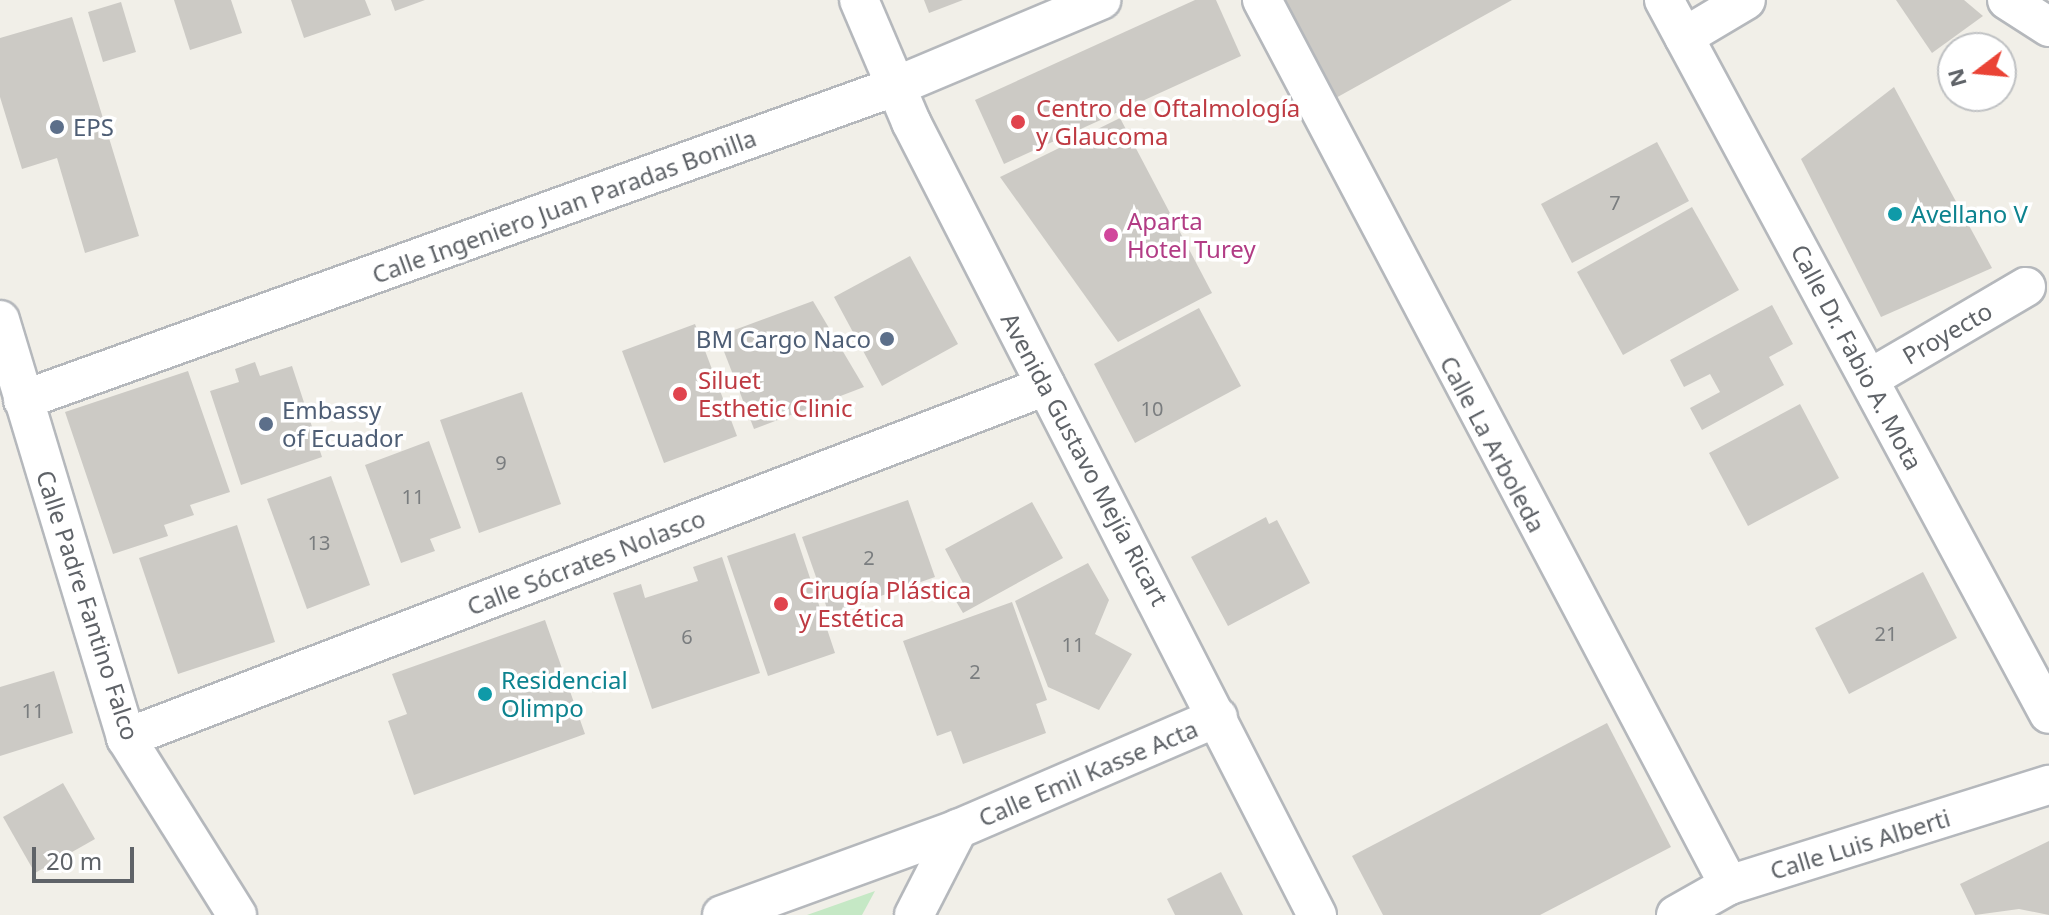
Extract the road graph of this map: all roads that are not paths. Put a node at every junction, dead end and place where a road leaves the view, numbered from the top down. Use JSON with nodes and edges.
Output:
{"nodes":[{"id":1,"x":859,"y":0,"type":"edge"},
{"id":2,"x":1101,"y":0,"type":"edge"},
{"id":3,"x":1262,"y":0,"type":"edge"},
{"id":4,"x":1664,"y":0,"type":"edge"},
{"id":5,"x":1746,"y":0,"type":"edge"},
{"id":6,"x":2007,"y":0,"type":"edge"},
{"id":7,"x":2049,"y":27,"type":"edge"},
{"id":8,"x":1684,"y":37,"type":"junction"},
{"id":9,"x":894,"y":87,"type":"junction"},
{"id":10,"x":2026,"y":287,"type":"dead end"},
{"id":11,"x":0,"y":320,"type":"edge"},
{"id":12,"x":1869,"y":379,"type":"junction"},
{"id":13,"x":1046,"y":386,"type":"junction"},
{"id":14,"x":23,"y":400,"type":"junction"},
{"id":15,"x":2049,"y":714,"type":"edge"},
{"id":16,"x":1218,"y":717,"type":"junction"},
{"id":17,"x":126,"y":738,"type":"junction"},
{"id":18,"x":2049,"y":785,"type":"edge"},
{"id":19,"x":958,"y":829,"type":"junction"},
{"id":20,"x":1729,"y":885,"type":"junction"},
{"id":21,"x":237,"y":915,"type":"edge"},
{"id":22,"x":722,"y":915,"type":"edge"},
{"id":23,"x":914,"y":915,"type":"edge"},
{"id":24,"x":1317,"y":915,"type":"edge"},
{"id":25,"x":1676,"y":915,"type":"edge"}],
"edges":[{"from":1,"to":9,"type":"street","name":"Avenida Gustavo Mejía Ricart"},
{"from":2,"to":9,"type":"street","name":"Calle Ingeniero Juan Paradas Bonilla"},
{"from":3,"to":20,"type":"street","name":"Calle La Arboleda"},
{"from":4,"to":8,"type":"street","name":"Calle Dr. Fabio A. Mota"},
{"from":5,"to":8,"type":"street"},
{"from":6,"to":7,"type":"street"},
{"from":8,"to":12,"type":"street","name":"Calle Dr. Fabio A. Mota"},
{"from":9,"to":13,"type":"street","name":"Avenida Gustavo Mejía Ricart"},
{"from":9,"to":14,"type":"street","name":"Calle Ingeniero Juan Paradas Bonilla"},
{"from":10,"to":12,"type":"street","name":"Proyecto"},
{"from":11,"to":14,"type":"street","name":"Calle Padre Fantino Falco"},
{"from":12,"to":15,"type":"street","name":"Calle Dr. Fabio A. Mota"},
{"from":13,"to":16,"type":"street","name":"Avenida Gustavo Mejía Ricart"},
{"from":13,"to":17,"type":"street","name":"Calle Sócrates Nolasco"},
{"from":14,"to":17,"type":"street","name":"Calle Padre Fantino Falco"},
{"from":16,"to":19,"type":"street","name":"Calle Emil Kasse Acta"},
{"from":16,"to":24,"type":"street","name":"Avenida Gustavo Mejía Ricart"},
{"from":17,"to":21,"type":"street","name":"Calle Padre Fantino Falco"},
{"from":18,"to":20,"type":"street","name":"Calle Luis Alberti"},
{"from":19,"to":22,"type":"street"},
{"from":19,"to":23,"type":"street","name":"Calle Emil Kasse Acta"},
{"from":20,"to":25,"type":"street","name":"Calle Luis Alberti"}]}
